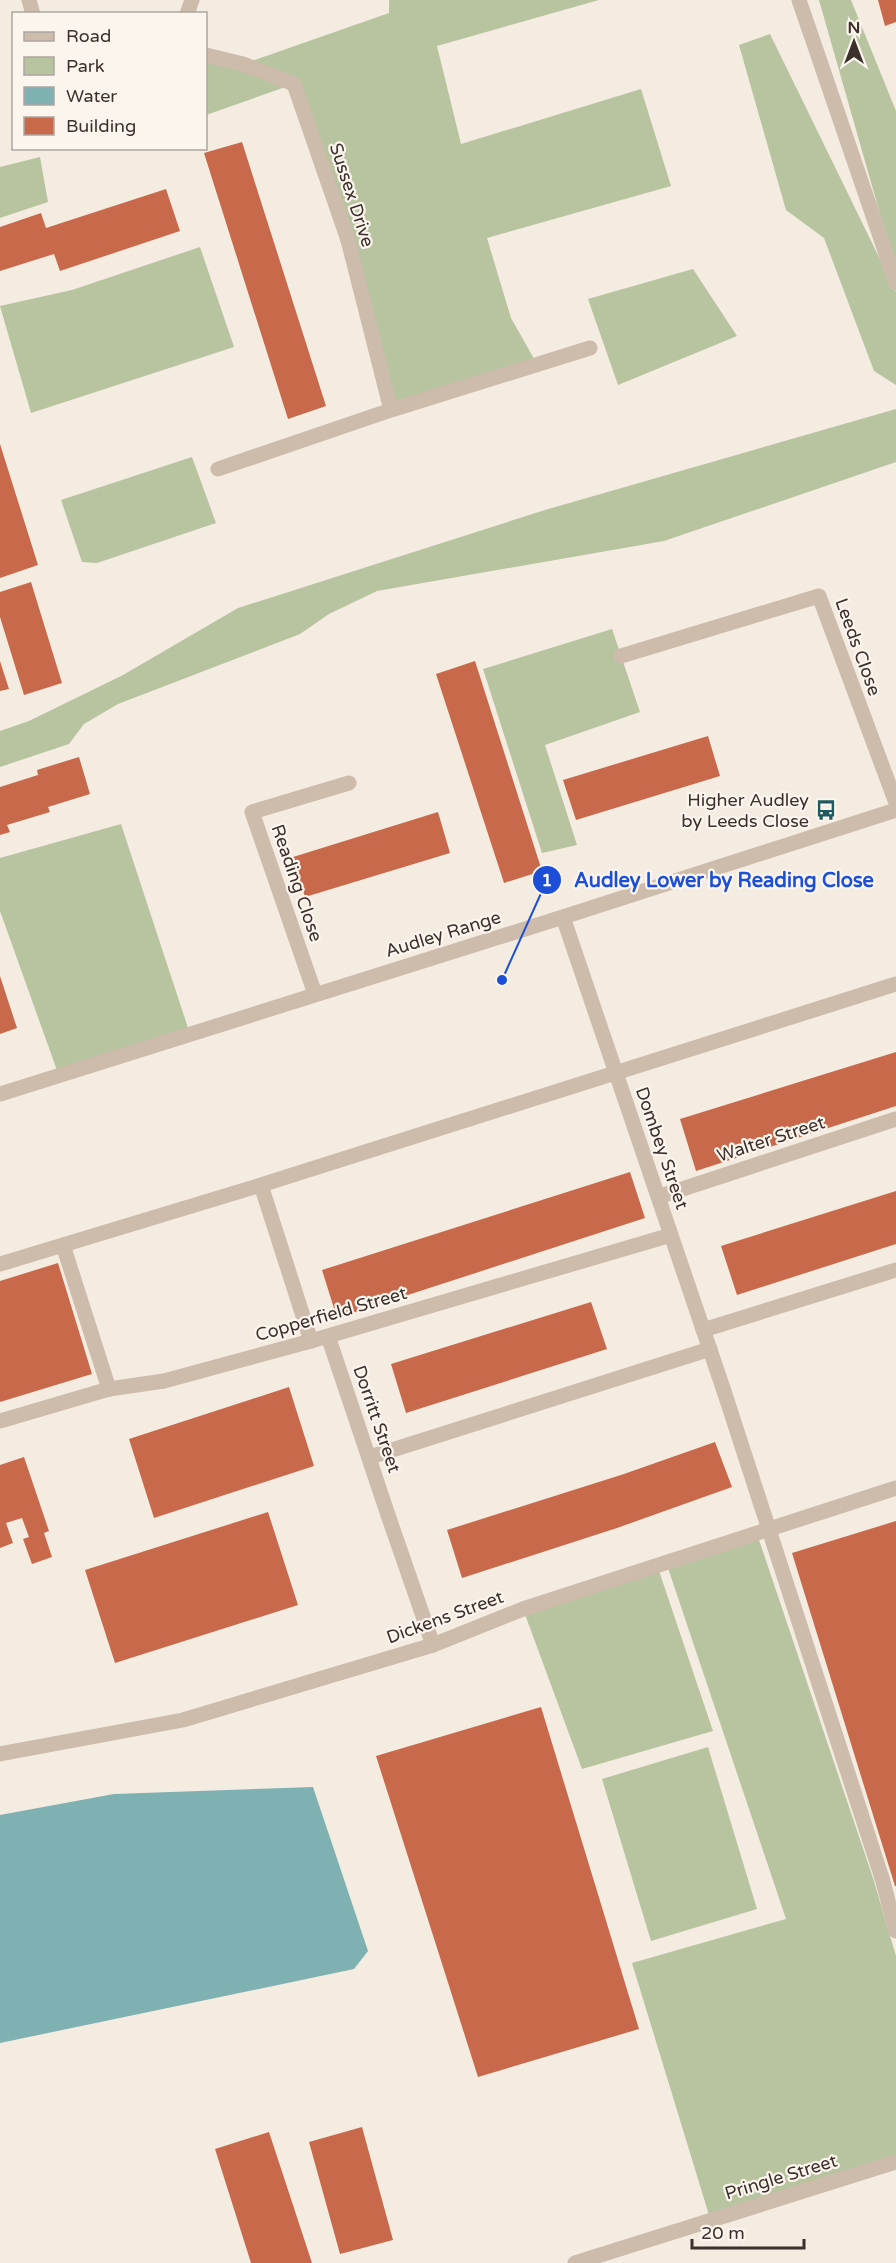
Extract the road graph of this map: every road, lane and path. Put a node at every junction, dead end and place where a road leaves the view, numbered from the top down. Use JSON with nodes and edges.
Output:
{"nodes":[{"id":1,"x":799,"y":0,"type":"edge"},
{"id":2,"x":207,"y":55,"type":"edge"},
{"id":3,"x":896,"y":284,"type":"edge"},
{"id":4,"x":590,"y":348,"type":"dead end"},
{"id":5,"x":391,"y":410,"type":"junction"},
{"id":6,"x":218,"y":469,"type":"dead end"},
{"id":7,"x":621,"y":656,"type":"dead end"},
{"id":8,"x":349,"y":783,"type":"dead end"},
{"id":9,"x":896,"y":803,"type":"edge"},
{"id":10,"x":896,"y":810,"type":"edge"},
{"id":11,"x":563,"y":917,"type":"junction"},
{"id":12,"x":896,"y":984,"type":"edge"},
{"id":13,"x":315,"y":994,"type":"junction"},
{"id":14,"x":616,"y":1071,"type":"junction"},
{"id":15,"x":0,"y":1094,"type":"edge"},
{"id":16,"x":896,"y":1119,"type":"edge"},
{"id":17,"x":261,"y":1185,"type":"junction"},
{"id":18,"x":658,"y":1197,"type":"junction"},
{"id":19,"x":671,"y":1235,"type":"junction"},
{"id":20,"x":63,"y":1245,"type":"junction"},
{"id":21,"x":0,"y":1264,"type":"edge"},
{"id":22,"x":896,"y":1270,"type":"edge"},
{"id":23,"x":703,"y":1330,"type":"junction"},
{"id":24,"x":328,"y":1336,"type":"junction"},
{"id":25,"x":311,"y":1341,"type":"junction"},
{"id":26,"x":710,"y":1349,"type":"junction"},
{"id":27,"x":110,"y":1389,"type":"junction"},
{"id":28,"x":0,"y":1421,"type":"edge"},
{"id":29,"x":370,"y":1457,"type":"junction"},
{"id":30,"x":896,"y":1488,"type":"edge"},
{"id":31,"x":767,"y":1530,"type":"junction"},
{"id":32,"x":434,"y":1645,"type":"junction"},
{"id":33,"x":0,"y":1754,"type":"edge"},
{"id":34,"x":896,"y":1931,"type":"edge"},
{"id":35,"x":896,"y":2162,"type":"edge"},
{"id":36,"x":575,"y":2263,"type":"edge"}],
"edges":[{"from":1,"to":3,"type":"street"},
{"from":2,"to":5,"type":"street","name":"Sussex Drive"},
{"from":4,"to":5,"type":"street"},
{"from":5,"to":6,"type":"street"},
{"from":7,"to":9,"type":"street","name":"Leeds Close"},
{"from":8,"to":13,"type":"street","name":"Reading Close"},
{"from":10,"to":11,"type":"street","name":"Audley Range"},
{"from":11,"to":13,"type":"street","name":"Audley Range"},
{"from":11,"to":14,"type":"street","name":"Dombey Street"},
{"from":12,"to":14,"type":"street"},
{"from":13,"to":15,"type":"street","name":"Audley Range"},
{"from":14,"to":17,"type":"street"},
{"from":14,"to":18,"type":"street","name":"Dombey Street"},
{"from":16,"to":18,"type":"street","name":"Walter Street"},
{"from":17,"to":20,"type":"street"},
{"from":17,"to":25,"type":"street"},
{"from":18,"to":19,"type":"street","name":"Dombey Street"},
{"from":19,"to":23,"type":"street","name":"Dombey Street"},
{"from":19,"to":24,"type":"street","name":"Copperfield Street"},
{"from":20,"to":21,"type":"street"},
{"from":20,"to":27,"type":"street"},
{"from":22,"to":23,"type":"street"},
{"from":23,"to":26,"type":"street","name":"Dombey Street"},
{"from":24,"to":25,"type":"street","name":"Copperfield Street"},
{"from":24,"to":29,"type":"street","name":"Dorritt Street"},
{"from":25,"to":27,"type":"street","name":"Copperfield Street"},
{"from":26,"to":29,"type":"street"},
{"from":26,"to":31,"type":"street","name":"Dombey Street"},
{"from":27,"to":28,"type":"street","name":"Copperfield Street"},
{"from":29,"to":32,"type":"street","name":"Dorritt Street"},
{"from":30,"to":31,"type":"street","name":"Dickens Street"},
{"from":31,"to":32,"type":"street","name":"Dickens Street"},
{"from":31,"to":34,"type":"street","name":"Dombey Street"},
{"from":32,"to":33,"type":"street","name":"Dickens Street"},
{"from":35,"to":36,"type":"street","name":"Pringle Street"}]}
